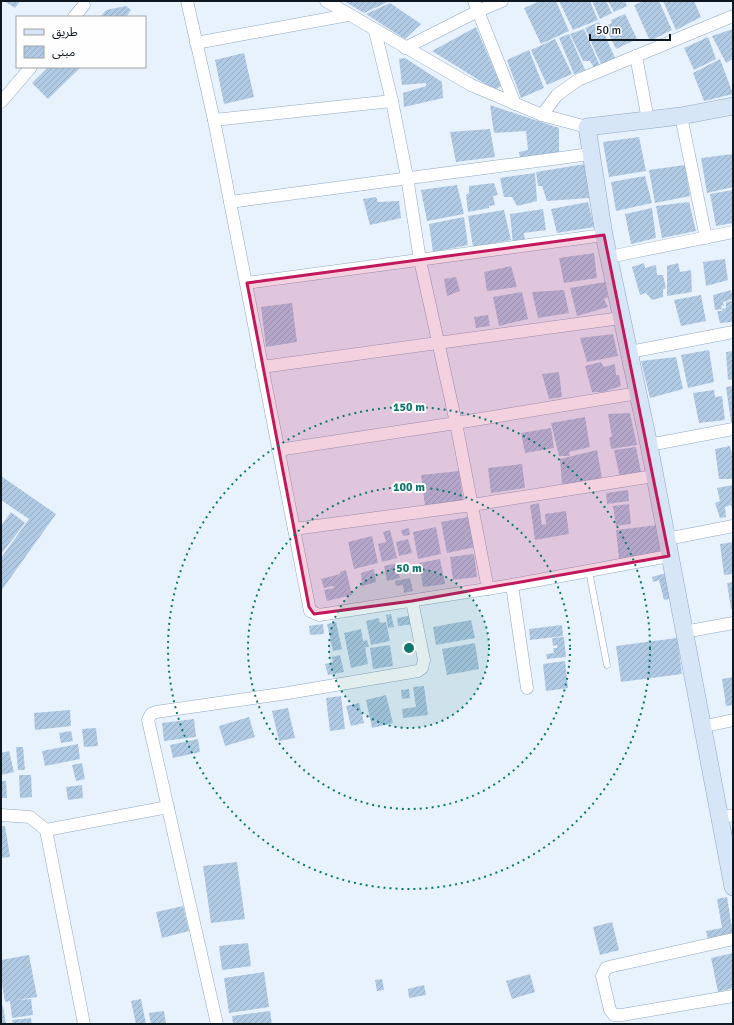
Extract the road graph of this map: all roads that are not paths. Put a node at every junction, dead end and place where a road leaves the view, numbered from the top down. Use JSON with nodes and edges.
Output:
{"nodes":[{"id":1,"x":187,"y":1,"type":"edge"},
{"id":2,"x":326,"y":1,"type":"edge"},
{"id":3,"x":502,"y":1,"type":"edge"},
{"id":4,"x":83,"y":2,"type":"edge"},
{"id":5,"x":476,"y":6,"type":"edge"},
{"id":6,"x":348,"y":14,"type":"junction"},
{"id":7,"x":75,"y":16,"type":"edge"},
{"id":8,"x":733,"y":16,"type":"edge"},
{"id":9,"x":375,"y":31,"type":"junction"},
{"id":10,"x":196,"y":43,"type":"junction"},
{"id":11,"x":405,"y":48,"type":"junction"},
{"id":12,"x":636,"y":56,"type":"junction"},
{"id":13,"x":30,"y":68,"type":"edge"},
{"id":14,"x":392,"y":101,"type":"junction"},
{"id":15,"x":1,"y":102,"type":"edge"},
{"id":16,"x":515,"y":104,"type":"junction"},
{"id":17,"x":733,"y":106,"type":"edge"},
{"id":18,"x":542,"y":115,"type":"junction"},
{"id":19,"x":681,"y":116,"type":"junction"},
{"id":20,"x":214,"y":120,"type":"junction"},
{"id":21,"x":648,"y":120,"type":"junction"},
{"id":22,"x":587,"y":127,"type":"junction"},
{"id":23,"x":590,"y":154,"type":"junction"},
{"id":24,"x":407,"y":177,"type":"junction"},
{"id":25,"x":230,"y":202,"type":"junction"},
{"id":26,"x":733,"y":232,"type":"edge"},
{"id":27,"x":604,"y":235,"type":"junction"},
{"id":28,"x":706,"y":238,"type":"junction"},
{"id":29,"x":609,"y":257,"type":"junction"},
{"id":30,"x":420,"y":260,"type":"junction"},
{"id":31,"x":247,"y":283,"type":"junction"},
{"id":32,"x":621,"y":318,"type":"junction"},
{"id":33,"x":733,"y":332,"type":"edge"},
{"id":34,"x":438,"y":343,"type":"junction"},
{"id":35,"x":630,"y":352,"type":"junction"},
{"id":36,"x":262,"y":367,"type":"junction"},
{"id":37,"x":638,"y":393,"type":"junction"},
{"id":38,"x":456,"y":424,"type":"junction"},
{"id":39,"x":733,"y":429,"type":"edge"},
{"id":40,"x":649,"y":445,"type":"junction"},
{"id":41,"x":278,"y":450,"type":"junction"},
{"id":42,"x":654,"y":476,"type":"junction"},
{"id":43,"x":472,"y":505,"type":"junction"},
{"id":44,"x":733,"y":526,"type":"edge"},
{"id":45,"x":294,"y":529,"type":"junction"},
{"id":46,"x":666,"y":539,"type":"junction"},
{"id":47,"x":669,"y":556,"type":"junction"},
{"id":48,"x":588,"y":571,"type":"junction"},
{"id":49,"x":512,"y":585,"type":"junction"},
{"id":50,"x":488,"y":589,"type":"junction"},
{"id":51,"x":412,"y":602,"type":"junction"},
{"id":52,"x":733,"y":623,"type":"edge"},
{"id":53,"x":684,"y":632,"type":"junction"},
{"id":54,"x":607,"y":665,"type":"dead end"},
{"id":55,"x":527,"y":688,"type":"dead end"},
{"id":56,"x":733,"y":720,"type":"edge"},
{"id":57,"x":702,"y":727,"type":"junction"},
{"id":58,"x":168,"y":807,"type":"junction"},
{"id":59,"x":1,"y":816,"type":"edge"},
{"id":60,"x":726,"y":816,"type":"edge"},
{"id":61,"x":46,"y":830,"type":"junction"},
{"id":62,"x":733,"y":887,"type":"edge"},
{"id":63,"x":733,"y":939,"type":"edge"},
{"id":64,"x":733,"y":996,"type":"edge"},
{"id":65,"x":84,"y":1024,"type":"edge"},
{"id":66,"x":217,"y":1024,"type":"edge"}],
"edges":[{"from":1,"to":10,"type":"street"},
{"from":2,"to":6,"type":"street"},
{"from":3,"to":5,"type":"street"},
{"from":4,"to":7,"type":"street"},
{"from":5,"to":11,"type":"street"},
{"from":5,"to":16,"type":"street"},
{"from":6,"to":9,"type":"street"},
{"from":6,"to":10,"type":"street"},
{"from":8,"to":12,"type":"street"},
{"from":9,"to":11,"type":"street"},
{"from":9,"to":14,"type":"street"},
{"from":10,"to":20,"type":"street"},
{"from":11,"to":16,"type":"street"},
{"from":12,"to":18,"type":"street"},
{"from":12,"to":21,"type":"street"},
{"from":13,"to":15,"type":"street"},
{"from":14,"to":20,"type":"street"},
{"from":14,"to":24,"type":"street"},
{"from":16,"to":18,"type":"street"},
{"from":17,"to":19,"type":"street"},
{"from":18,"to":22,"type":"street"},
{"from":19,"to":21,"type":"street"},
{"from":19,"to":28,"type":"street"},
{"from":20,"to":25,"type":"street"},
{"from":21,"to":22,"type":"street"},
{"from":22,"to":23,"type":"street"},
{"from":23,"to":24,"type":"street"},
{"from":23,"to":27,"type":"street"},
{"from":24,"to":25,"type":"street"},
{"from":24,"to":30,"type":"street"},
{"from":25,"to":31,"type":"street"},
{"from":26,"to":28,"type":"street"},
{"from":27,"to":29,"type":"street"},
{"from":27,"to":30,"type":"street"},
{"from":28,"to":29,"type":"street"},
{"from":29,"to":32,"type":"street"},
{"from":30,"to":31,"type":"street"},
{"from":30,"to":34,"type":"street"},
{"from":31,"to":36,"type":"street"},
{"from":32,"to":34,"type":"street"},
{"from":32,"to":35,"type":"street"},
{"from":33,"to":35,"type":"street"},
{"from":34,"to":36,"type":"street"},
{"from":34,"to":38,"type":"street"},
{"from":35,"to":37,"type":"street"},
{"from":36,"to":41,"type":"street"},
{"from":37,"to":38,"type":"street"},
{"from":37,"to":40,"type":"street"},
{"from":38,"to":41,"type":"street"},
{"from":38,"to":43,"type":"street"},
{"from":39,"to":40,"type":"street"},
{"from":40,"to":42,"type":"street"},
{"from":41,"to":45,"type":"street"},
{"from":42,"to":43,"type":"street"},
{"from":42,"to":46,"type":"street"},
{"from":43,"to":45,"type":"street"},
{"from":43,"to":50,"type":"street"},
{"from":44,"to":46,"type":"street"},
{"from":45,"to":51,"type":"street"},
{"from":46,"to":47,"type":"street"},
{"from":47,"to":48,"type":"street"},
{"from":47,"to":53,"type":"street"},
{"from":48,"to":49,"type":"street"},
{"from":48,"to":54,"type":"lane"},
{"from":49,"to":50,"type":"street"},
{"from":49,"to":55,"type":"street"},
{"from":50,"to":51,"type":"street"},
{"from":51,"to":58,"type":"street"},
{"from":52,"to":53,"type":"street"},
{"from":53,"to":57,"type":"street"},
{"from":56,"to":57,"type":"street"},
{"from":57,"to":60,"type":"street"},
{"from":58,"to":61,"type":"street"},
{"from":58,"to":66,"type":"street"},
{"from":59,"to":61,"type":"street"},
{"from":60,"to":62,"type":"street"},
{"from":61,"to":65,"type":"street"},
{"from":63,"to":64,"type":"street"}]}
